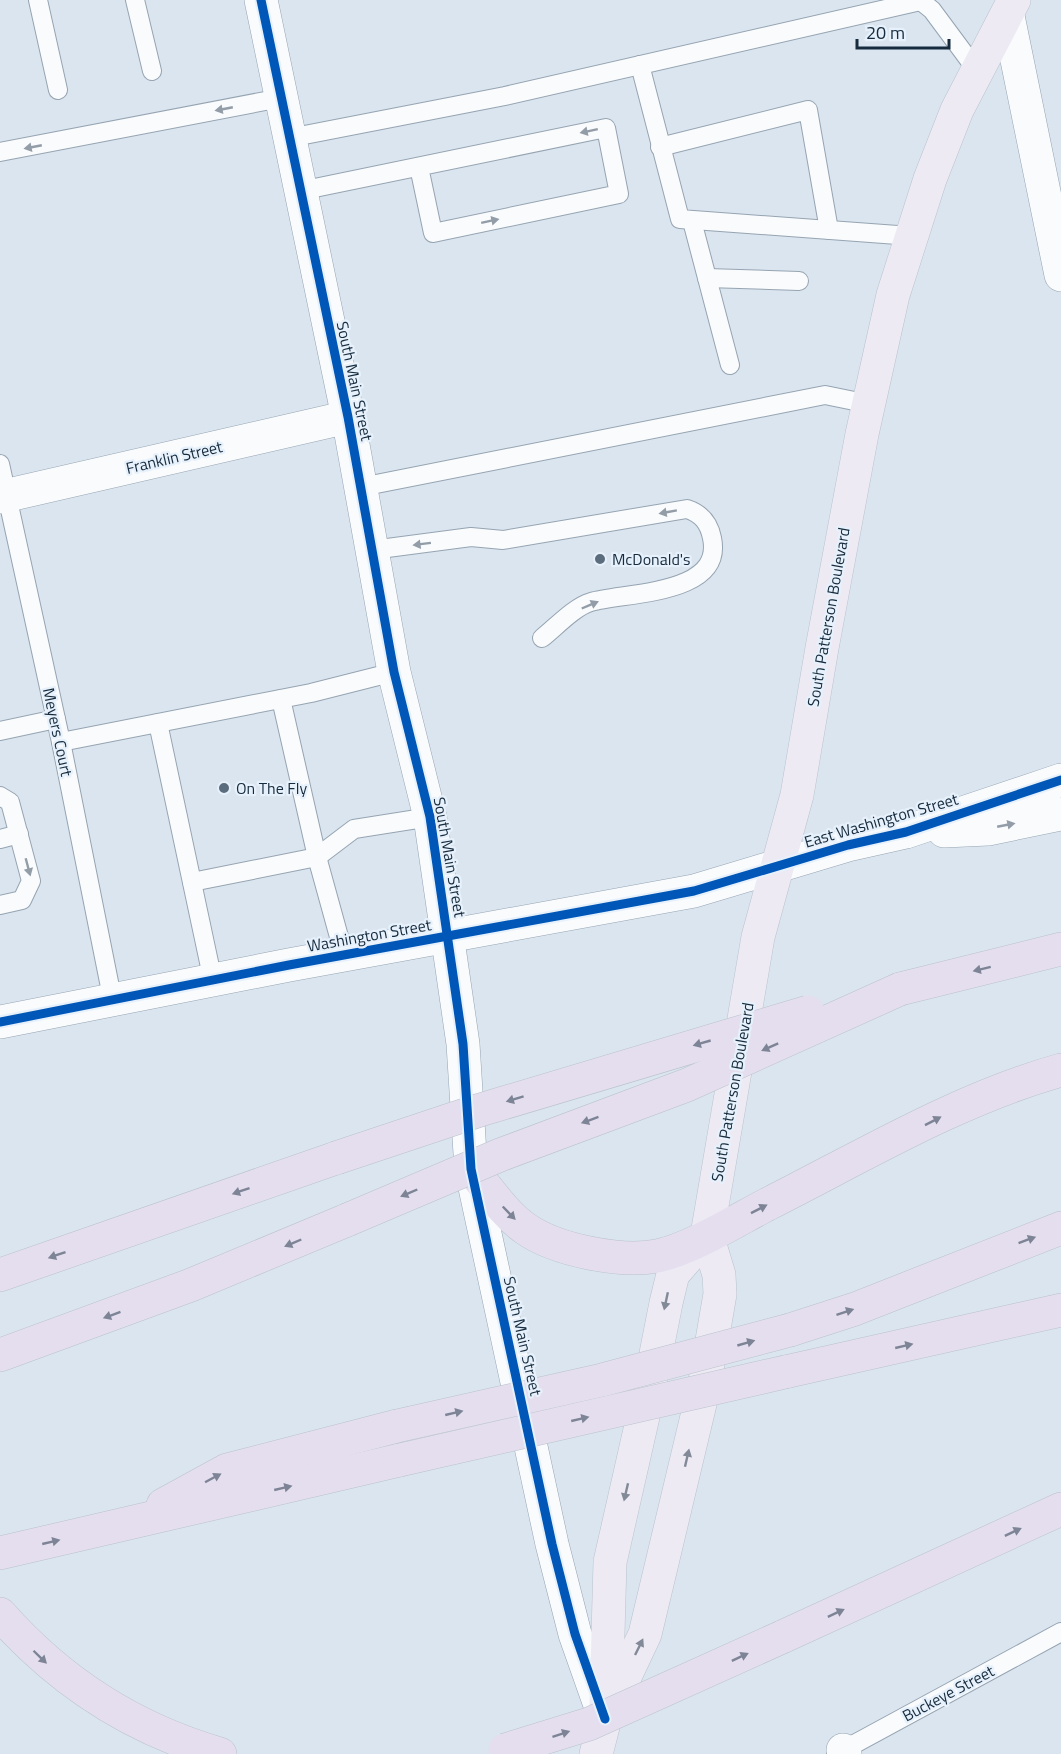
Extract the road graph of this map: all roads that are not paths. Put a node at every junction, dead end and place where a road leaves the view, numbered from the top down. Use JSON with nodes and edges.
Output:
{"nodes":[{"id":1,"x":38,"y":0,"type":"edge"},
{"id":2,"x":135,"y":0,"type":"edge"},
{"id":3,"x":261,"y":0,"type":"edge"},
{"id":4,"x":923,"y":1,"type":"edge"},
{"id":5,"x":1012,"y":4,"type":"edge"},
{"id":6,"x":640,"y":65,"type":"junction"},
{"id":7,"x":152,"y":71,"type":"dead end"},
{"id":8,"x":978,"y":72,"type":"junction"},
{"id":9,"x":58,"y":90,"type":"dead end"},
{"id":10,"x":281,"y":98,"type":"junction"},
{"id":11,"x":290,"y":138,"type":"junction"},
{"id":12,"x":660,"y":147,"type":"junction"},
{"id":13,"x":0,"y":152,"type":"edge"},
{"id":14,"x":419,"y":167,"type":"junction"},
{"id":15,"x":300,"y":191,"type":"junction"},
{"id":16,"x":1053,"y":193,"type":"edge"},
{"id":17,"x":692,"y":221,"type":"junction"},
{"id":18,"x":829,"y":230,"type":"junction"},
{"id":19,"x":911,"y":236,"type":"junction"},
{"id":20,"x":1061,"y":275,"type":"edge"},
{"id":21,"x":707,"y":278,"type":"junction"},
{"id":22,"x":800,"y":281,"type":"dead end"},
{"id":23,"x":730,"y":366,"type":"dead end"},
{"id":24,"x":869,"y":404,"type":"junction"},
{"id":25,"x":348,"y":417,"type":"junction"},
{"id":26,"x":0,"y":464,"type":"edge"},
{"id":27,"x":361,"y":487,"type":"junction"},
{"id":28,"x":3,"y":496,"type":"edge"},
{"id":29,"x":372,"y":550,"type":"junction"},
{"id":30,"x":542,"y":638,"type":"dead end"},
{"id":31,"x":394,"y":672,"type":"junction"},
{"id":32,"x":281,"y":699,"type":"junction"},
{"id":33,"x":56,"y":719,"type":"junction"},
{"id":34,"x":158,"y":723,"type":"junction"},
{"id":35,"x":0,"y":730,"type":"edge"},
{"id":36,"x":61,"y":742,"type":"junction"},
{"id":37,"x":1061,"y":780,"type":"edge"},
{"id":38,"x":0,"y":796,"type":"edge"},
{"id":39,"x":1061,"y":814,"type":"edge"},
{"id":40,"x":430,"y":817,"type":"junction"},
{"id":41,"x":906,"y":832,"type":"junction"},
{"id":42,"x":19,"y":834,"type":"junction"},
{"id":43,"x":0,"y":839,"type":"edge"},
{"id":44,"x":317,"y":857,"type":"junction"},
{"id":45,"x":778,"y":866,"type":"junction"},
{"id":46,"x":192,"y":882,"type":"junction"},
{"id":47,"x":0,"y":905,"type":"edge"},
{"id":48,"x":448,"y":936,"type":"junction"},
{"id":49,"x":1054,"y":949,"type":"edge"},
{"id":50,"x":344,"y":955,"type":"junction"},
{"id":51,"x":213,"y":981,"type":"junction"},
{"id":52,"x":900,"y":989,"type":"junction"},
{"id":53,"x":113,"y":1002,"type":"junction"},
{"id":54,"x":0,"y":1022,"type":"edge"},
{"id":55,"x":1061,"y":1070,"type":"edge"},
{"id":56,"x":471,"y":1169,"type":"junction"},
{"id":57,"x":1061,"y":1228,"type":"edge"},
{"id":58,"x":707,"y":1235,"type":"junction"},
{"id":59,"x":0,"y":1275,"type":"edge"},
{"id":60,"x":1061,"y":1310,"type":"edge"},
{"id":61,"x":0,"y":1355,"type":"edge"},
{"id":62,"x":1061,"y":1509,"type":"edge"},
{"id":63,"x":113,"y":1528,"type":"junction"},
{"id":64,"x":0,"y":1553,"type":"edge"},
{"id":65,"x":0,"y":1614,"type":"edge"},
{"id":66,"x":1061,"y":1632,"type":"edge"},
{"id":67,"x":605,"y":1719,"type":"junction"},
{"id":68,"x":497,"y":1752,"type":"edge"},
{"id":69,"x":841,"y":1753,"type":"edge"},
{"id":70,"x":220,"y":1754,"type":"edge"},
{"id":71,"x":596,"y":1754,"type":"edge"},
{"id":72,"x":617,"y":1754,"type":"edge"}],
"edges":[{"from":1,"to":9,"type":"lane"},
{"from":2,"to":7,"type":"lane"},
{"from":3,"to":10,"type":"street","name":"South Main Street"},
{"from":4,"to":6,"type":"lane"},
{"from":4,"to":8,"type":"lane"},
{"from":5,"to":8,"type":"main road","name":"South Patterson Boulevard"},
{"from":5,"to":16,"type":"street"},
{"from":6,"to":11,"type":"lane"},
{"from":6,"to":12,"type":"lane"},
{"from":8,"to":19,"type":"main road","name":"South Patterson Boulevard"},
{"from":10,"to":11,"type":"street","name":"South Main Street"},
{"from":10,"to":13,"type":"lane","one_way":true},
{"from":11,"to":15,"type":"street","name":"South Main Street"},
{"from":12,"to":17,"type":"lane"},
{"from":12,"to":18,"type":"lane"},
{"from":14,"to":14,"type":"lane","one_way":true},
{"from":14,"to":15,"type":"lane"},
{"from":15,"to":25,"type":"street","name":"South Main Street"},
{"from":16,"to":20,"type":"street"},
{"from":17,"to":18,"type":"lane"},
{"from":17,"to":21,"type":"lane"},
{"from":18,"to":19,"type":"lane"},
{"from":19,"to":24,"type":"main road","name":"South Patterson Boulevard"},
{"from":21,"to":22,"type":"lane"},
{"from":21,"to":23,"type":"lane"},
{"from":24,"to":27,"type":"lane"},
{"from":24,"to":45,"type":"main road","name":"South Patterson Boulevard"},
{"from":25,"to":27,"type":"street","name":"South Main Street"},
{"from":25,"to":28,"type":"street","name":"Franklin Street"},
{"from":26,"to":28,"type":"lane","name":"Meyers Court"},
{"from":27,"to":29,"type":"street","name":"South Main Street"},
{"from":28,"to":33,"type":"lane","name":"Meyers Court"},
{"from":30,"to":29,"type":"lane","one_way":true},
{"from":29,"to":31,"type":"street","name":"South Main Street"},
{"from":31,"to":32,"type":"lane"},
{"from":31,"to":40,"type":"street","name":"South Main Street"},
{"from":32,"to":34,"type":"lane"},
{"from":32,"to":44,"type":"lane"},
{"from":33,"to":35,"type":"lane"},
{"from":33,"to":36,"type":"lane","name":"Meyers Court"},
{"from":34,"to":36,"type":"lane"},
{"from":34,"to":46,"type":"lane"},
{"from":36,"to":53,"type":"lane","name":"Meyers Court"},
{"from":37,"to":41,"type":"street","name":"East Washington Street"},
{"from":38,"to":42,"type":"lane"},
{"from":41,"to":39,"type":"street","one_way":true},
{"from":40,"to":44,"type":"lane"},
{"from":40,"to":48,"type":"street","name":"South Main Street"},
{"from":41,"to":45,"type":"street","name":"East Washington Street"},
{"from":42,"to":43,"type":"lane"},
{"from":42,"to":47,"type":"lane","one_way":true},
{"from":44,"to":46,"type":"lane"},
{"from":44,"to":50,"type":"lane"},
{"from":45,"to":48,"type":"street","name":"Washington Street"},
{"from":45,"to":58,"type":"main road","name":"South Patterson Boulevard"},
{"from":46,"to":51,"type":"lane"},
{"from":48,"to":50,"type":"street","name":"Washington Street"},
{"from":48,"to":56,"type":"street","name":"South Main Street"},
{"from":49,"to":52,"type":"highway","one_way":true},
{"from":50,"to":51,"type":"street","name":"Washington Street"},
{"from":51,"to":53,"type":"street","name":"Washington Street"},
{"from":52,"to":59,"type":"highway","one_way":true,"bridge":true},
{"from":52,"to":61,"type":"highway","one_way":true,"bridge":true},
{"from":53,"to":54,"type":"street","name":"Washington Street"},
{"from":58,"to":55,"type":"highway","one_way":true},
{"from":56,"to":58,"type":"highway","one_way":true},
{"from":56,"to":67,"type":"street","name":"South Main Street"},
{"from":63,"to":57,"type":"highway","one_way":true,"bridge":true},
{"from":67,"to":58,"type":"main road","name":"South Patterson Boulevard","one_way":true},
{"from":58,"to":67,"type":"main road","name":"South Patterson Boulevard","one_way":true},
{"from":63,"to":60,"type":"highway","one_way":true,"bridge":true},
{"from":68,"to":62,"type":"highway","one_way":true,"bridge":true},
{"from":64,"to":63,"type":"highway","one_way":true},
{"from":65,"to":70,"type":"highway","one_way":true},
{"from":66,"to":69,"type":"lane","name":"Buckeye Street"},
{"from":67,"to":71,"type":"main road","name":"South Patterson Boulevard"},
{"from":67,"to":72,"type":"main road","name":"South Main Street"}]}
